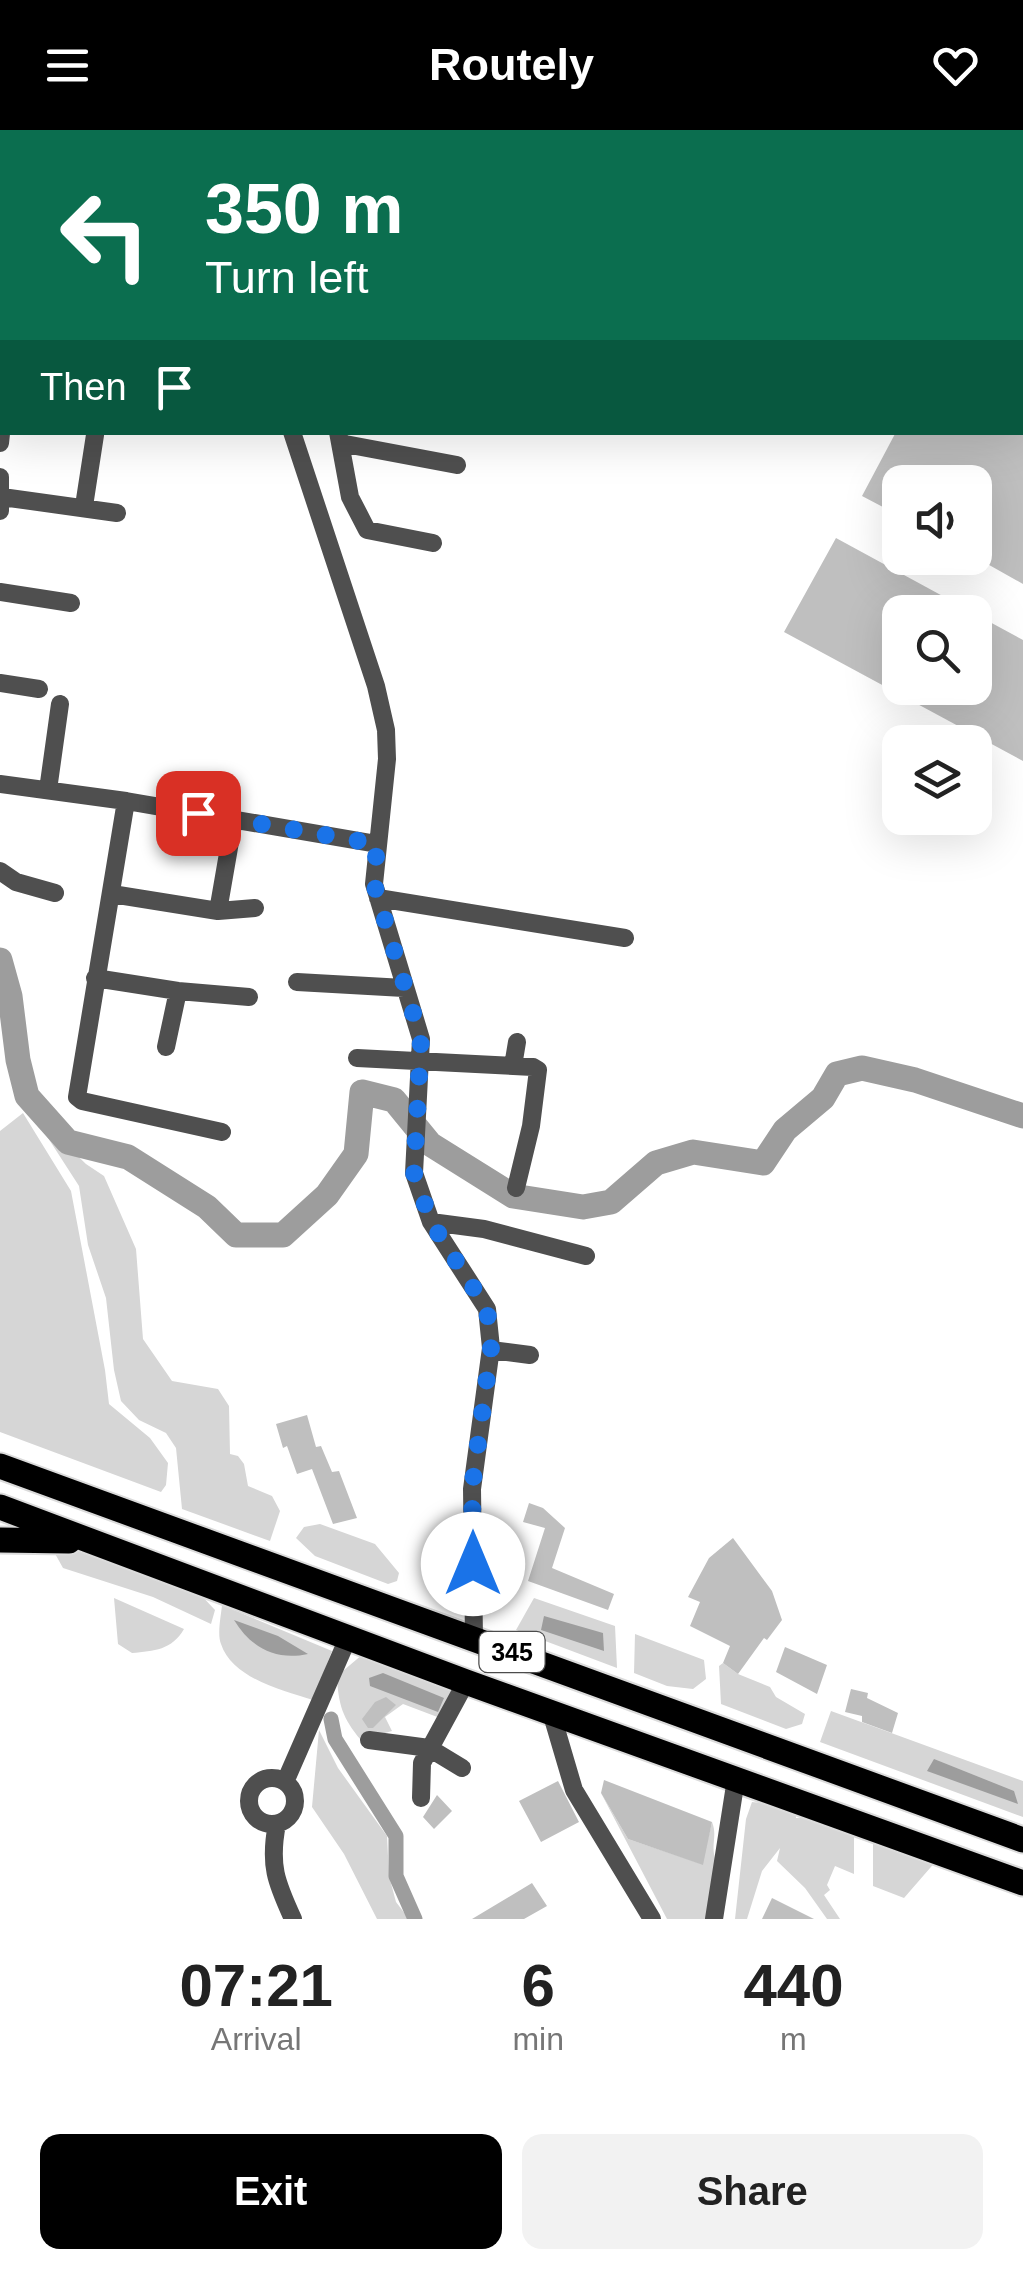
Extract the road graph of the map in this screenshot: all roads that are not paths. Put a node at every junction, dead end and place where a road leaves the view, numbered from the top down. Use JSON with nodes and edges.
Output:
{"nodes":[{"id":1,"x":95,"y":435,"type":"dead end"},
{"id":2,"x":293,"y":435,"type":"edge"},
{"id":3,"x":339,"y":438,"type":"edge"},
{"id":4,"x":457,"y":466,"type":"dead end"},
{"id":5,"x":0,"y":477,"type":"edge"},
{"id":6,"x":350,"y":497,"type":"junction"},
{"id":7,"x":1,"y":504,"type":"edge"},
{"id":8,"x":84,"y":506,"type":"junction"},
{"id":9,"x":318,"y":509,"type":"junction"},
{"id":10,"x":117,"y":513,"type":"dead end"},
{"id":11,"x":433,"y":543,"type":"dead end"},
{"id":12,"x":0,"y":592,"type":"edge"},
{"id":13,"x":71,"y":604,"type":"dead end"},
{"id":14,"x":0,"y":683,"type":"edge"},
{"id":15,"x":39,"y":689,"type":"dead end"},
{"id":16,"x":60,"y":704,"type":"dead end"},
{"id":17,"x":0,"y":784,"type":"edge"},
{"id":18,"x":48,"y":790,"type":"junction"},
{"id":19,"x":126,"y":801,"type":"junction"},
{"id":20,"x":234,"y":820,"type":"junction"},
{"id":21,"x":377,"y":844,"type":"junction"},
{"id":22,"x":0,"y":871,"type":"edge"},
{"id":23,"x":55,"y":892,"type":"dead end"},
{"id":24,"x":112,"y":894,"type":"junction"},
{"id":25,"x":378,"y":898,"type":"junction"},
{"id":26,"x":255,"y":908,"type":"dead end"},
{"id":27,"x":218,"y":911,"type":"junction"},
{"id":28,"x":625,"y":938,"type":"dead end"},
{"id":29,"x":96,"y":978,"type":"junction"},
{"id":30,"x":297,"y":982,"type":"dead end"},
{"id":31,"x":404,"y":988,"type":"junction"},
{"id":32,"x":178,"y":991,"type":"junction"},
{"id":33,"x":249,"y":997,"type":"dead end"},
{"id":34,"x":517,"y":1042,"type":"dead end"},
{"id":35,"x":166,"y":1047,"type":"dead end"},
{"id":36,"x":357,"y":1058,"type":"dead end"},
{"id":37,"x":419,"y":1061,"type":"junction"},
{"id":38,"x":512,"y":1066,"type":"junction"},
{"id":39,"x":222,"y":1132,"type":"dead end"},
{"id":40,"x":516,"y":1188,"type":"dead end"},
{"id":41,"x":431,"y":1222,"type":"junction"},
{"id":42,"x":586,"y":1256,"type":"dead end"},
{"id":43,"x":491,"y":1350,"type":"junction"},
{"id":44,"x":530,"y":1355,"type":"dead end"},
{"id":45,"x":4,"y":1467,"type":"edge"},
{"id":46,"x":0,"y":1507,"type":"edge"},
{"id":47,"x":0,"y":1540,"type":"edge"},
{"id":48,"x":99,"y":1545,"type":"junction"},
{"id":49,"x":348,"y":1638,"type":"junction"},
{"id":50,"x":474,"y":1638,"type":"junction"},
{"id":51,"x":460,"y":1691,"type":"junction"},
{"id":52,"x":552,"y":1712,"type":"junction"},
{"id":53,"x":369,"y":1740,"type":"dead end"},
{"id":54,"x":429,"y":1748,"type":"junction"},
{"id":55,"x":462,"y":1768,"type":"dead end"},
{"id":56,"x":736,"y":1779,"type":"junction"},
{"id":57,"x":284,"y":1782,"type":"junction"},
{"id":58,"x":421,"y":1798,"type":"dead end"},
{"id":59,"x":278,"y":1824,"type":"junction"},
{"id":60,"x":1023,"y":1840,"type":"edge"},
{"id":61,"x":1023,"y":1884,"type":"edge"},
{"id":62,"x":293,"y":1919,"type":"edge"},
{"id":63,"x":652,"y":1919,"type":"edge"},
{"id":64,"x":714,"y":1919,"type":"edge"}],
"edges":[{"from":1,"to":8,"type":"street"},
{"from":2,"to":9,"type":"street"},
{"from":3,"to":4,"type":"street"},
{"from":3,"to":6,"type":"street"},
{"from":5,"to":7,"type":"street"},
{"from":6,"to":9,"type":"street"},
{"from":6,"to":11,"type":"street"},
{"from":7,"to":8,"type":"street"},
{"from":8,"to":10,"type":"street"},
{"from":9,"to":21,"type":"street"},
{"from":12,"to":13,"type":"street"},
{"from":14,"to":15,"type":"street"},
{"from":16,"to":18,"type":"street"},
{"from":17,"to":18,"type":"street"},
{"from":18,"to":19,"type":"street"},
{"from":19,"to":20,"type":"street"},
{"from":19,"to":24,"type":"street"},
{"from":20,"to":21,"type":"street"},
{"from":20,"to":27,"type":"street"},
{"from":21,"to":25,"type":"street"},
{"from":22,"to":23,"type":"street"},
{"from":24,"to":27,"type":"street"},
{"from":24,"to":29,"type":"street"},
{"from":25,"to":28,"type":"street"},
{"from":25,"to":31,"type":"street"},
{"from":26,"to":27,"type":"street"},
{"from":29,"to":32,"type":"street"},
{"from":29,"to":39,"type":"street"},
{"from":30,"to":31,"type":"street"},
{"from":31,"to":37,"type":"street"},
{"from":32,"to":33,"type":"street"},
{"from":32,"to":35,"type":"street"},
{"from":34,"to":38,"type":"street"},
{"from":36,"to":37,"type":"street"},
{"from":37,"to":38,"type":"street"},
{"from":37,"to":41,"type":"street"},
{"from":38,"to":40,"type":"street"},
{"from":41,"to":42,"type":"street"},
{"from":41,"to":43,"type":"street"},
{"from":43,"to":44,"type":"street"},
{"from":43,"to":50,"type":"street"},
{"from":45,"to":50,"type":"main road","number":"345"},
{"from":46,"to":48,"type":"main road","number":"345"},
{"from":47,"to":48,"type":"main road"},
{"from":48,"to":49,"type":"main road","number":"345"},
{"from":49,"to":51,"type":"main road","number":"345"},
{"from":49,"to":57,"type":"street"},
{"from":50,"to":60,"type":"main road","number":"345"},
{"from":51,"to":52,"type":"main road","number":"345"},
{"from":51,"to":54,"type":"street"},
{"from":52,"to":56,"type":"main road","number":"345"},
{"from":52,"to":63,"type":"street"},
{"from":53,"to":54,"type":"street"},
{"from":54,"to":55,"type":"street"},
{"from":54,"to":58,"type":"street"},
{"from":56,"to":61,"type":"main road","number":"345"},
{"from":56,"to":64,"type":"street"},
{"from":57,"to":59,"type":"street"},
{"from":57,"to":59,"type":"street"},
{"from":59,"to":62,"type":"street"}]}
